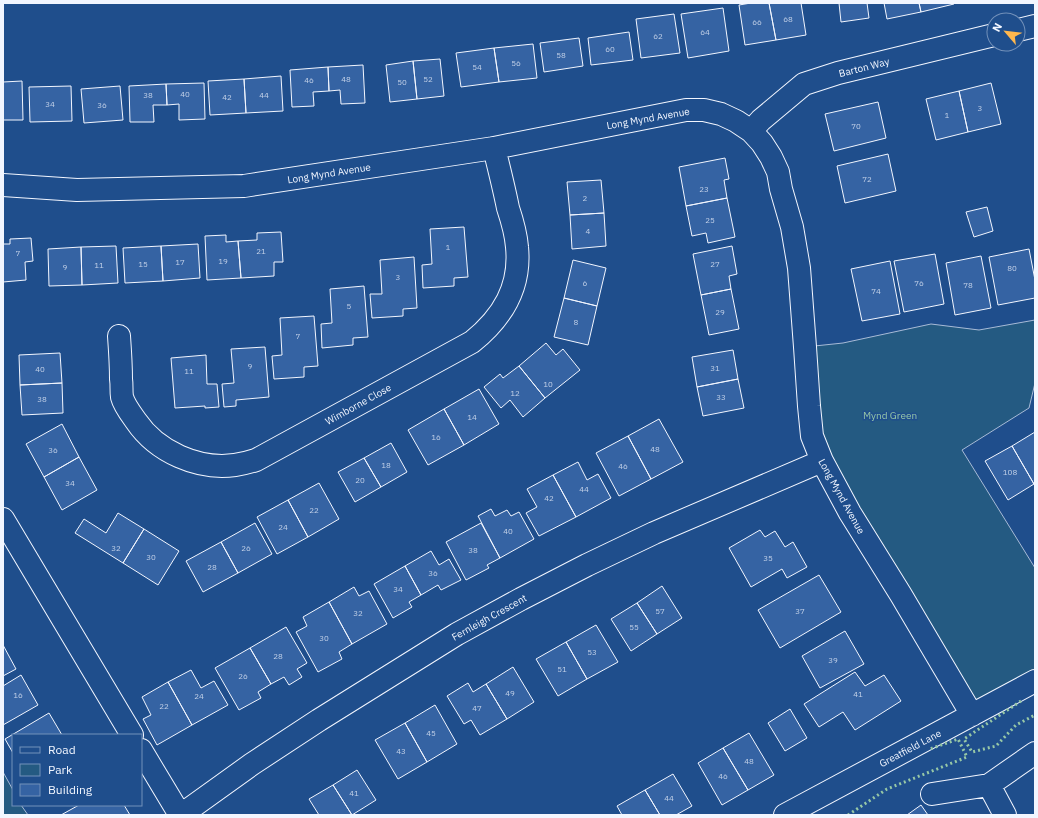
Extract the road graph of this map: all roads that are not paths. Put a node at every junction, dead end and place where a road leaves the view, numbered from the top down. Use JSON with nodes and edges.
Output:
{"nodes":[{"id":1,"x":986,"y":37,"type":"edge"},
{"id":2,"x":751,"y":131,"type":"junction"},
{"id":3,"x":494,"y":148,"type":"junction"},
{"id":4,"x":3,"y":185,"type":"edge"},
{"id":5,"x":119,"y":336,"type":"dead end"},
{"id":6,"x":822,"y":461,"type":"junction"},
{"id":7,"x":3,"y":519,"type":"edge"},
{"id":8,"x":1035,"y":681,"type":"edge"},
{"id":9,"x":972,"y":715,"type":"junction"},
{"id":10,"x":131,"y":734,"type":"edge"},
{"id":11,"x":142,"y":752,"type":"edge"},
{"id":12,"x":1035,"y":753,"type":"edge"},
{"id":13,"x":989,"y":785,"type":"junction"},
{"id":14,"x":932,"y":794,"type":"dead end"},
{"id":15,"x":180,"y":815,"type":"edge"},
{"id":16,"x":784,"y":815,"type":"edge"},
{"id":17,"x":1005,"y":815,"type":"edge"}],
"edges":[{"from":1,"to":2,"type":"street","name":"Barton Way"},
{"from":2,"to":3,"type":"street","name":"Long Mynd Avenue"},
{"from":2,"to":6,"type":"street","name":"Long Mynd Avenue"},
{"from":3,"to":4,"type":"street","name":"Long Mynd Avenue"},
{"from":3,"to":5,"type":"street","name":"Wimborne Close"},
{"from":6,"to":9,"type":"street","name":"Long Mynd Avenue"},
{"from":6,"to":15,"type":"street","name":"Fernleigh Crescent"},
{"from":7,"to":10,"type":"street"},
{"from":8,"to":9,"type":"street","name":"Greatfield Lane"},
{"from":9,"to":16,"type":"street","name":"Greatfield Lane"},
{"from":11,"to":15,"type":"street"},
{"from":12,"to":13,"type":"street"},
{"from":13,"to":14,"type":"street"},
{"from":13,"to":17,"type":"street"}]}
